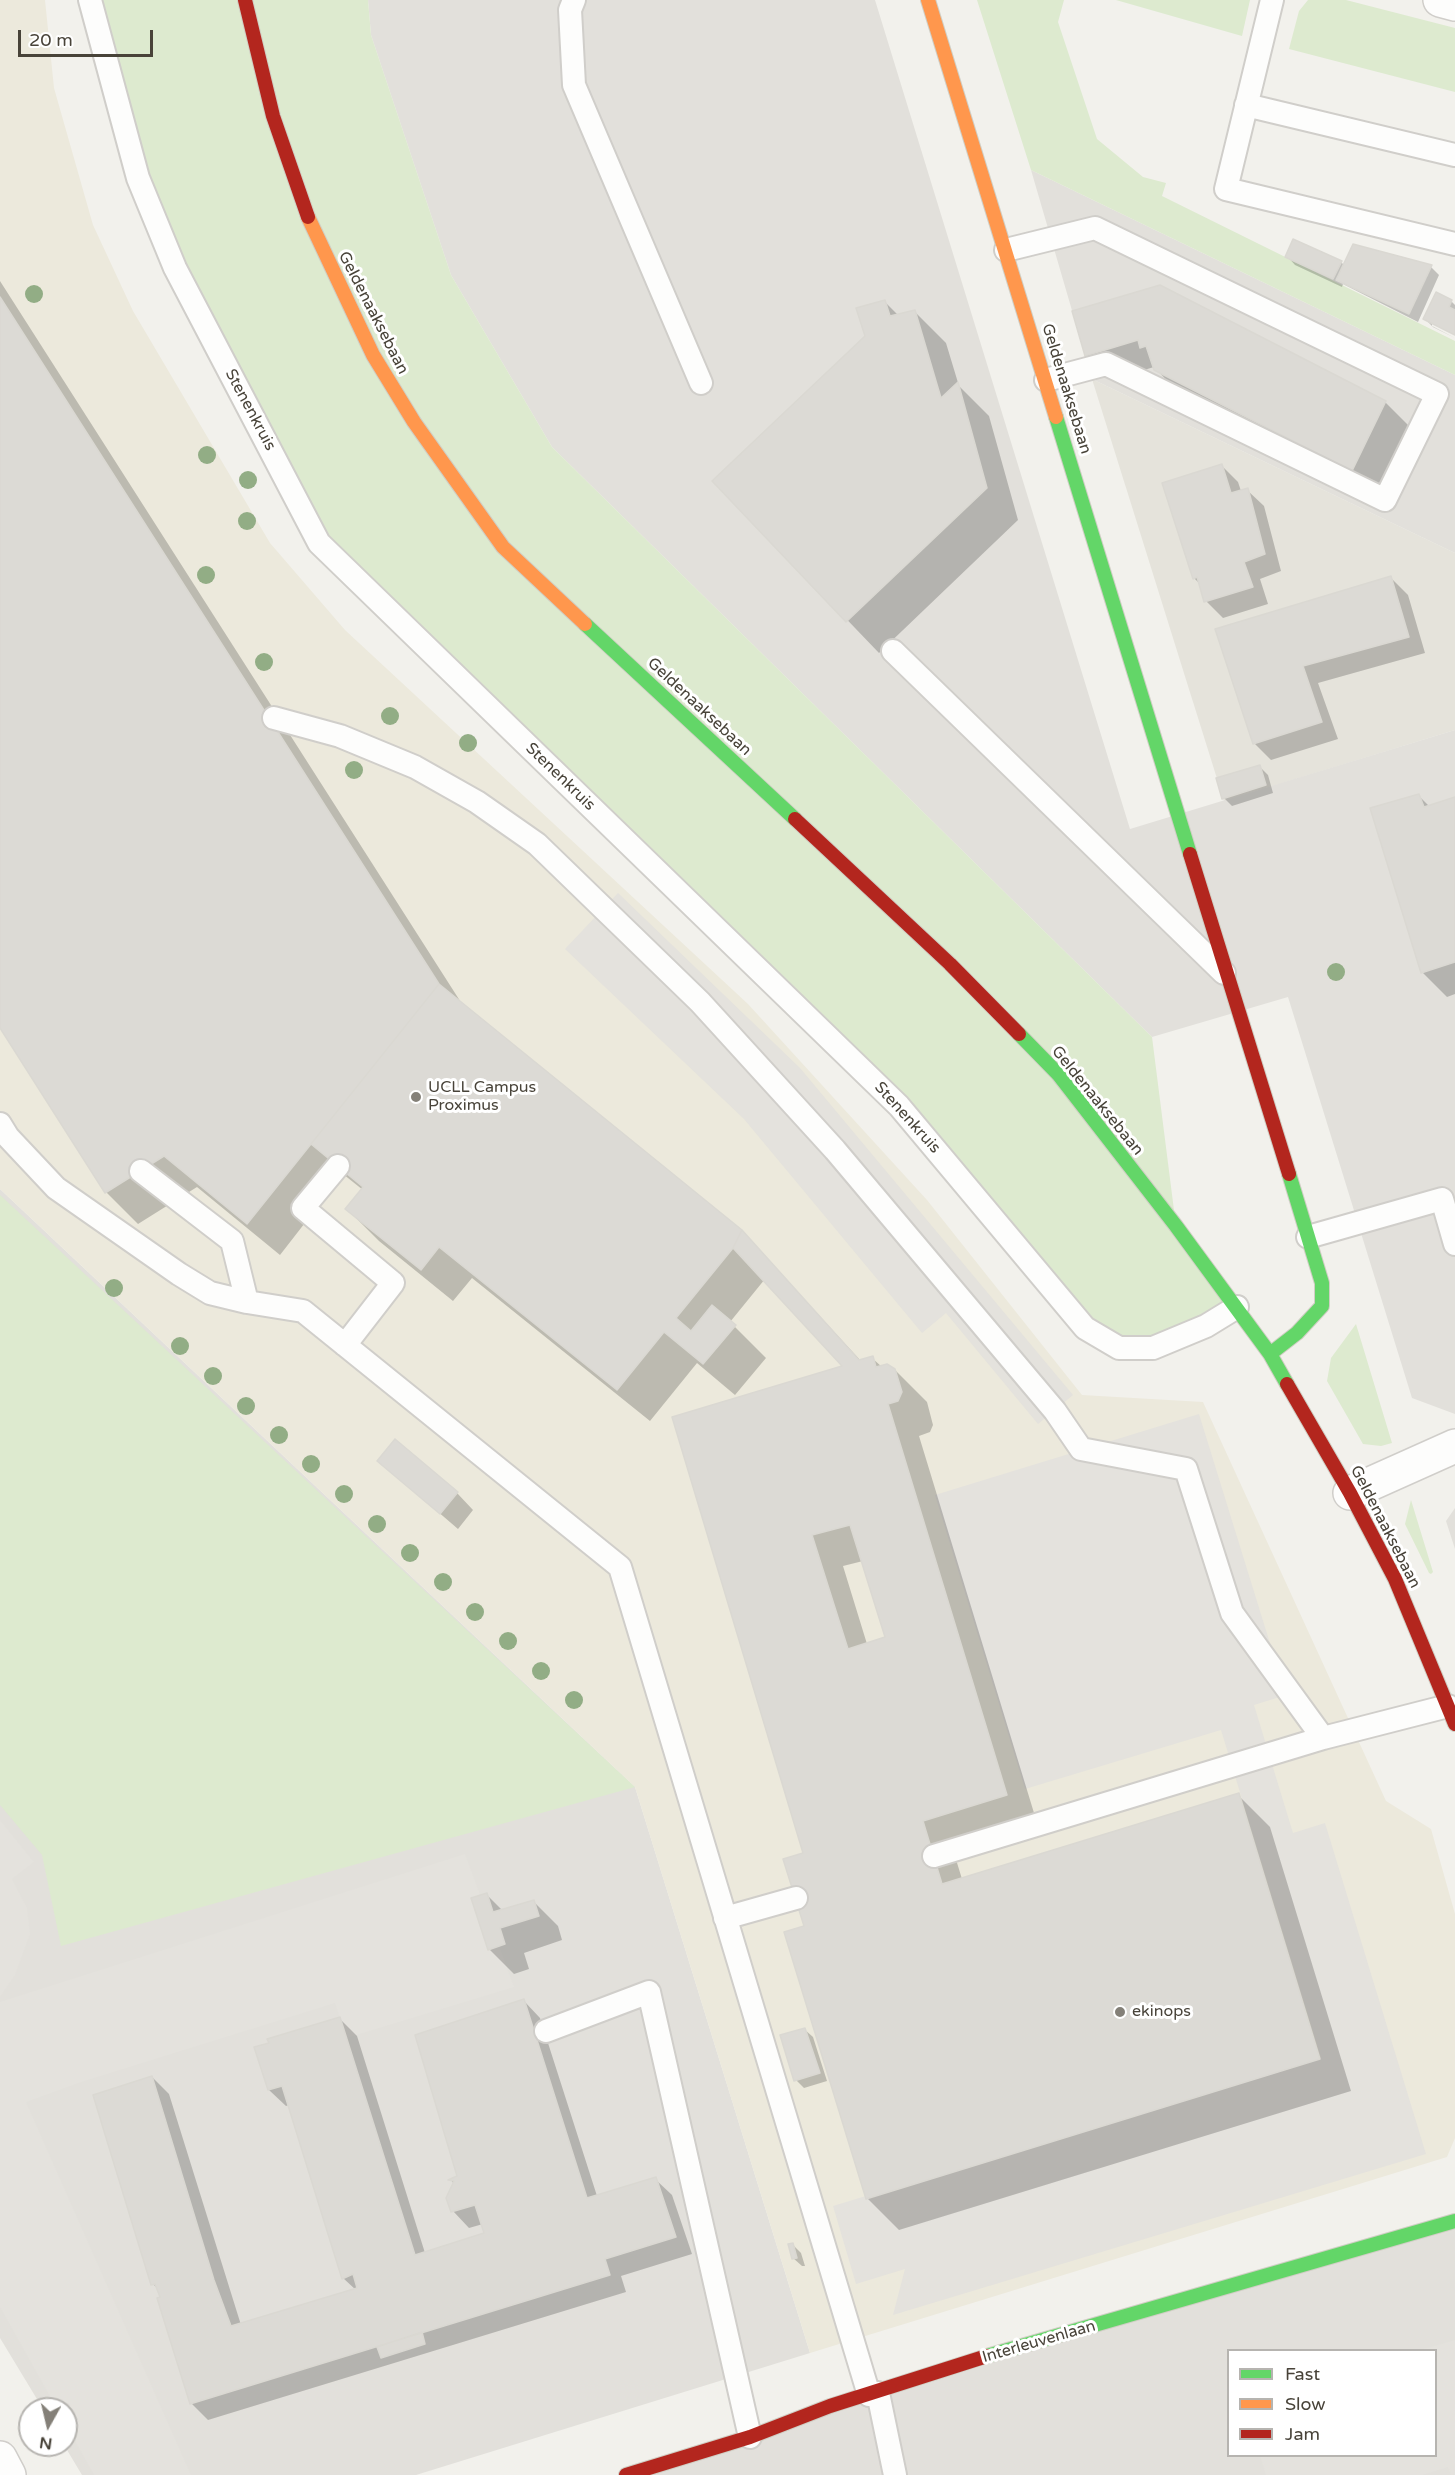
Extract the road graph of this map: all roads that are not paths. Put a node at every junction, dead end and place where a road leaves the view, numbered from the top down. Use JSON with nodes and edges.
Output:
{"nodes":[{"id":1,"x":90,"y":0,"type":"edge"},
{"id":2,"x":245,"y":0,"type":"edge"},
{"id":3,"x":574,"y":0,"type":"edge"},
{"id":4,"x":928,"y":0,"type":"edge"},
{"id":5,"x":1272,"y":0,"type":"edge"},
{"id":6,"x":1440,"y":0,"type":"edge"},
{"id":7,"x":1455,"y":4,"type":"edge"},
{"id":8,"x":1246,"y":105,"type":"junction"},
{"id":9,"x":1455,"y":156,"type":"edge"},
{"id":10,"x":1455,"y":244,"type":"edge"},
{"id":11,"x":1006,"y":250,"type":"junction"},
{"id":12,"x":1046,"y":380,"type":"junction"},
{"id":13,"x":701,"y":383,"type":"dead end"},
{"id":14,"x":893,"y":651,"type":"dead end"},
{"id":15,"x":274,"y":718,"type":"dead end"},
{"id":16,"x":1229,"y":978,"type":"junction"},
{"id":17,"x":0,"y":1124,"type":"edge"},
{"id":18,"x":338,"y":1166,"type":"dead end"},
{"id":19,"x":141,"y":1171,"type":"dead end"},
{"id":20,"x":1308,"y":1237,"type":"junction"},
{"id":21,"x":1455,"y":1244,"type":"edge"},
{"id":22,"x":247,"y":1302,"type":"junction"},
{"id":23,"x":1237,"y":1307,"type":"junction"},
{"id":24,"x":345,"y":1345,"type":"junction"},
{"id":25,"x":1270,"y":1353,"type":"junction"},
{"id":26,"x":1455,"y":1446,"type":"edge"},
{"id":27,"x":1350,"y":1493,"type":"junction"},
{"id":28,"x":1452,"y":1715,"type":"edge"},
{"id":29,"x":1323,"y":1738,"type":"junction"},
{"id":30,"x":934,"y":1856,"type":"dead end"},
{"id":31,"x":796,"y":1898,"type":"dead end"},
{"id":32,"x":725,"y":1918,"type":"junction"},
{"id":33,"x":546,"y":2031,"type":"dead end"},
{"id":34,"x":1455,"y":2221,"type":"edge"},
{"id":35,"x":873,"y":2394,"type":"junction"},
{"id":36,"x":750,"y":2437,"type":"junction"},
{"id":37,"x":0,"y":2458,"type":"edge"},
{"id":38,"x":630,"y":2474,"type":"edge"},
{"id":39,"x":9,"y":2475,"type":"edge"},
{"id":40,"x":895,"y":2475,"type":"edge"}],
"edges":[{"from":1,"to":23,"type":"lane","name":"Stenenkruis"},
{"from":2,"to":23,"type":"street","name":"Geldenaaksebaan"},
{"from":3,"to":13,"type":"lane"},
{"from":4,"to":11,"type":"street","name":"Geldenaaksebaan"},
{"from":5,"to":8,"type":"lane"},
{"from":6,"to":7,"type":"street"},
{"from":8,"to":9,"type":"lane"},
{"from":8,"to":10,"type":"lane"},
{"from":11,"to":12,"type":"street","name":"Geldenaaksebaan"},
{"from":11,"to":12,"type":"lane"},
{"from":12,"to":16,"type":"street","name":"Geldenaaksebaan"},
{"from":14,"to":16,"type":"lane"},
{"from":15,"to":29,"type":"lane"},
{"from":16,"to":20,"type":"street","name":"Geldenaaksebaan"},
{"from":17,"to":22,"type":"lane"},
{"from":18,"to":24,"type":"lane"},
{"from":19,"to":22,"type":"lane"},
{"from":20,"to":21,"type":"lane"},
{"from":20,"to":25,"type":"street","name":"Geldenaaksebaan"},
{"from":22,"to":24,"type":"lane"},
{"from":23,"to":25,"type":"street","name":"Geldenaaksebaan"},
{"from":24,"to":32,"type":"lane"},
{"from":25,"to":27,"type":"street","name":"Geldenaaksebaan"},
{"from":26,"to":27,"type":"street"},
{"from":27,"to":28,"type":"street","name":"Geldenaaksebaan"},
{"from":28,"to":29,"type":"lane"},
{"from":29,"to":30,"type":"lane"},
{"from":31,"to":32,"type":"lane"},
{"from":32,"to":35,"type":"lane"},
{"from":33,"to":36,"type":"lane"},
{"from":34,"to":35,"type":"street","name":"Interleuvenlaan"},
{"from":35,"to":36,"type":"street","name":"Interleuvenlaan"},
{"from":35,"to":40,"type":"lane"},
{"from":36,"to":38,"type":"street","name":"Interleuvenlaan"},
{"from":37,"to":39,"type":"street"}]}
